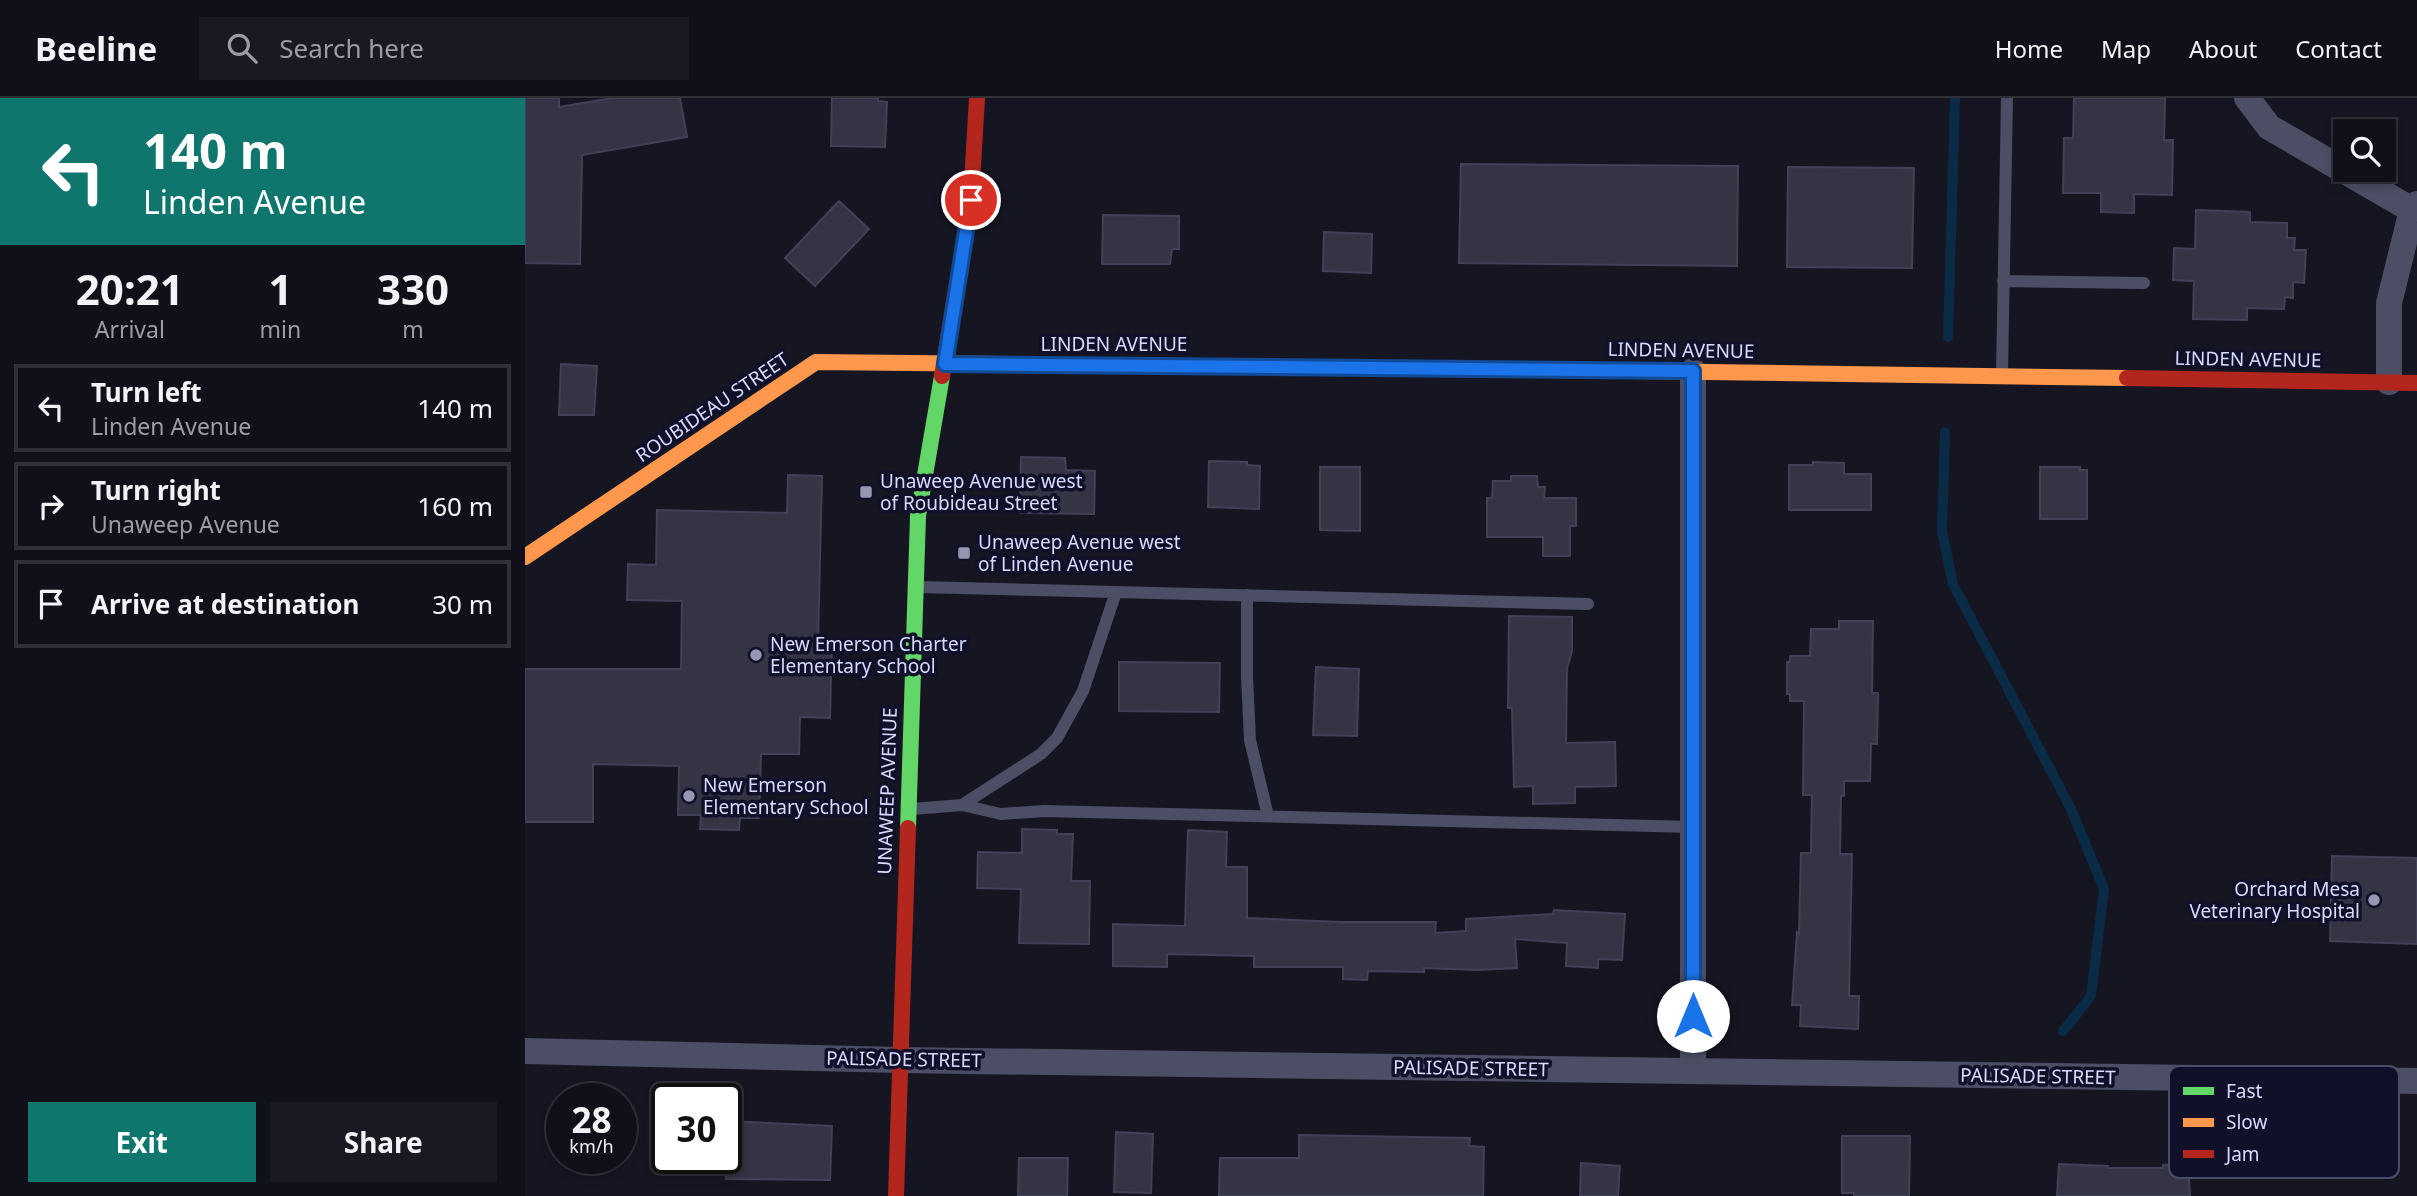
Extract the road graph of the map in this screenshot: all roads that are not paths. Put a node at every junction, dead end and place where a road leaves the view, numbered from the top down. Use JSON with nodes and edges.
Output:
{"nodes":[{"id":1,"x":977,"y":98,"type":"edge"},
{"id":2,"x":2007,"y":98,"type":"edge"},
{"id":3,"x":2247,"y":98,"type":"edge"},
{"id":4,"x":2415,"y":207,"type":"edge"},
{"id":5,"x":2003,"y":281,"type":"junction"},
{"id":6,"x":2144,"y":284,"type":"dead end"},
{"id":7,"x":945,"y":364,"type":"junction"},
{"id":8,"x":1693,"y":371,"type":"junction"},
{"id":9,"x":2002,"y":376,"type":"junction"},
{"id":10,"x":2389,"y":382,"type":"junction"},
{"id":11,"x":2417,"y":383,"type":"edge"},
{"id":12,"x":525,"y":557,"type":"edge"},
{"id":13,"x":915,"y":586,"type":"junction"},
{"id":14,"x":1115,"y":592,"type":"junction"},
{"id":15,"x":1247,"y":595,"type":"junction"},
{"id":16,"x":1588,"y":604,"type":"dead end"},
{"id":17,"x":962,"y":805,"type":"junction"},
{"id":18,"x":907,"y":810,"type":"junction"},
{"id":19,"x":1268,"y":816,"type":"junction"},
{"id":20,"x":1693,"y":827,"type":"junction"},
{"id":21,"x":525,"y":1051,"type":"edge"},
{"id":22,"x":899,"y":1060,"type":"junction"},
{"id":23,"x":1693,"y":1071,"type":"junction"},
{"id":24,"x":2169,"y":1078,"type":"edge"},
{"id":25,"x":2399,"y":1081,"type":"edge"},
{"id":26,"x":2417,"y":1081,"type":"edge"},
{"id":27,"x":896,"y":1196,"type":"edge"}],
"edges":[{"from":1,"to":7,"type":"street","name":"UNAWEEP AVENUE"},
{"from":2,"to":5,"type":"lane"},
{"from":3,"to":4,"type":"street"},
{"from":4,"to":10,"type":"street"},
{"from":5,"to":6,"type":"lane"},
{"from":5,"to":9,"type":"lane"},
{"from":7,"to":8,"type":"street","name":"LINDEN AVENUE"},
{"from":7,"to":12,"type":"street","name":"ROUBIDEAU STREET"},
{"from":7,"to":13,"type":"street","name":"UNAWEEP AVENUE"},
{"from":8,"to":9,"type":"street","name":"LINDEN AVENUE"},
{"from":8,"to":20,"type":"street"},
{"from":9,"to":10,"type":"street","name":"LINDEN AVENUE"},
{"from":10,"to":11,"type":"street","name":"LINDEN AVENUE"},
{"from":13,"to":14,"type":"lane"},
{"from":13,"to":18,"type":"street","name":"UNAWEEP AVENUE"},
{"from":14,"to":15,"type":"lane"},
{"from":14,"to":17,"type":"lane"},
{"from":15,"to":16,"type":"lane"},
{"from":15,"to":19,"type":"lane"},
{"from":17,"to":18,"type":"lane"},
{"from":17,"to":19,"type":"lane"},
{"from":18,"to":22,"type":"street","name":"UNAWEEP AVENUE"},
{"from":19,"to":20,"type":"lane"},
{"from":20,"to":23,"type":"street"},
{"from":21,"to":22,"type":"street","name":"PALISADE STREET"},
{"from":22,"to":23,"type":"street","name":"PALISADE STREET"},
{"from":22,"to":27,"type":"street","name":"UNAWEEP AVENUE"},
{"from":23,"to":24,"type":"street","name":"PALISADE STREET"},
{"from":25,"to":26,"type":"street","name":"PALISADE STREET"}]}
